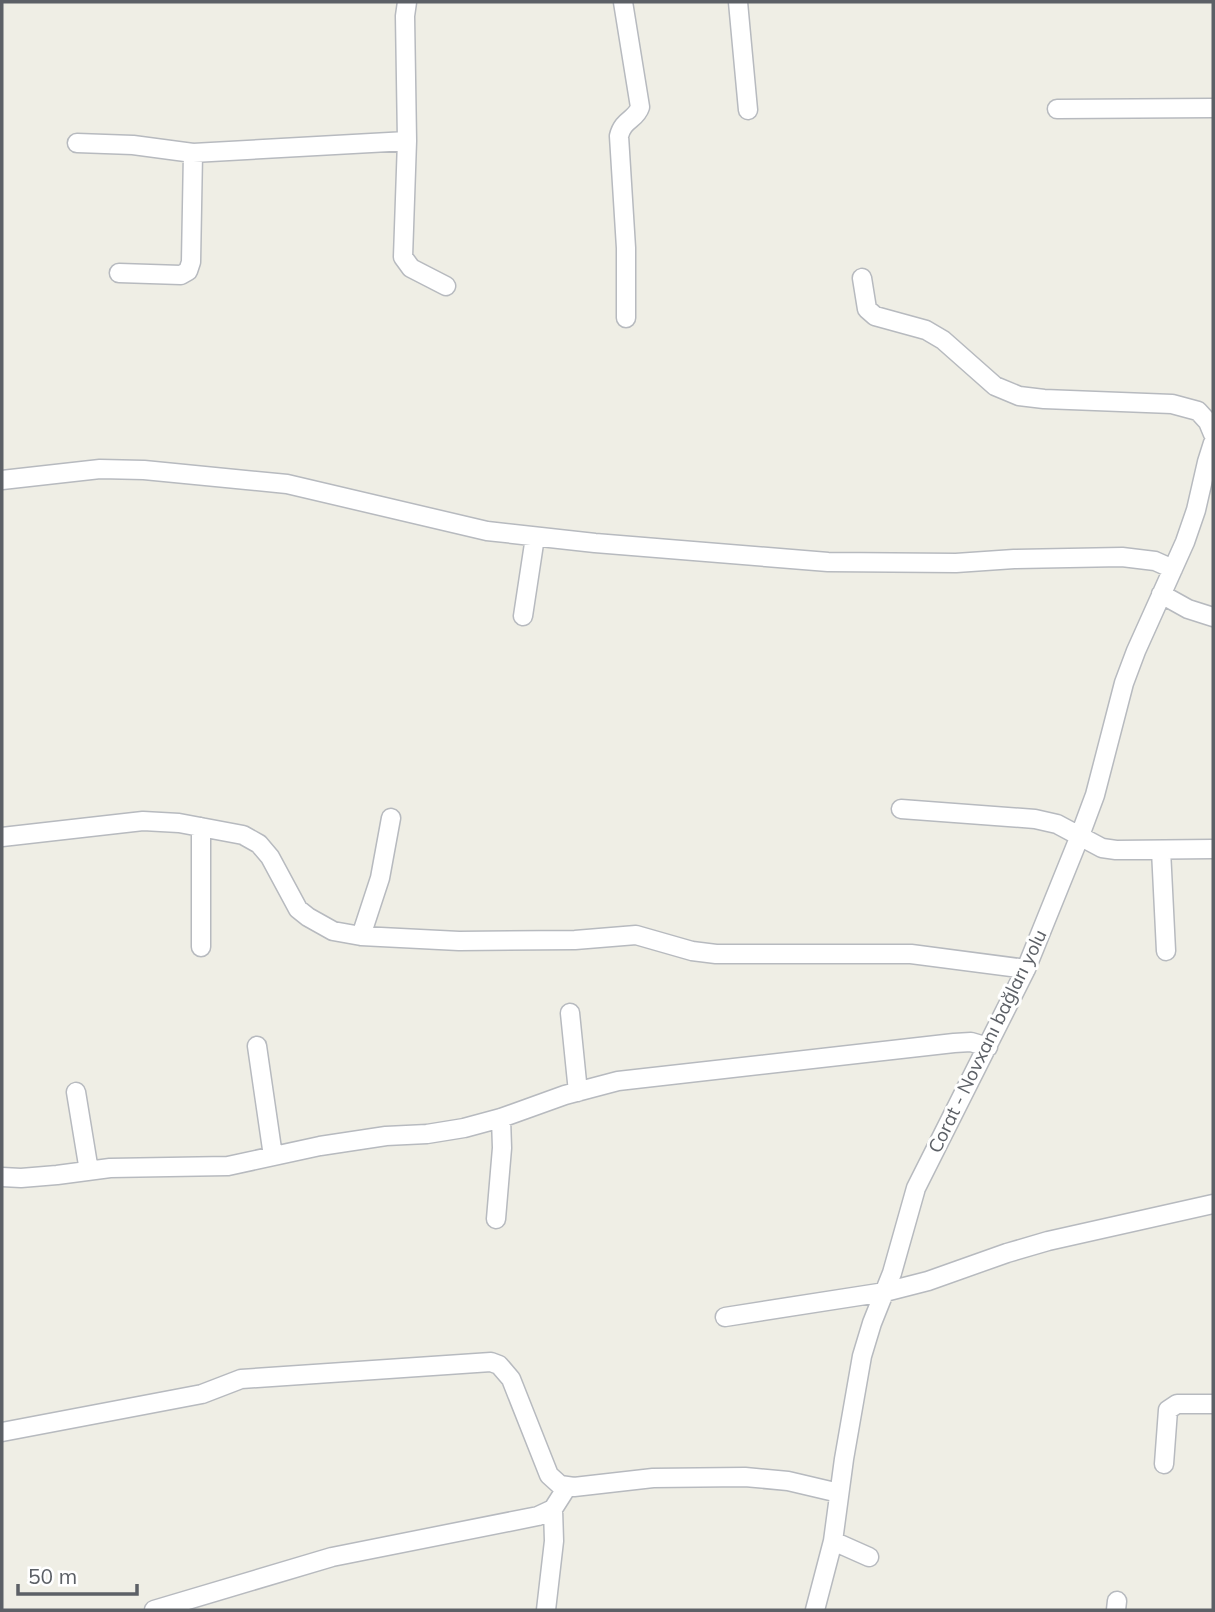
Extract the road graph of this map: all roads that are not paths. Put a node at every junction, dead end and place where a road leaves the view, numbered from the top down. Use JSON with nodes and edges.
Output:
{"nodes":[{"id":1,"x":407,"y":2,"type":"edge"},
{"id":2,"x":623,"y":2,"type":"edge"},
{"id":3,"x":738,"y":2,"type":"edge"},
{"id":4,"x":1213,"y":108,"type":"edge"},
{"id":5,"x":1057,"y":109,"type":"dead end"},
{"id":6,"x":748,"y":110,"type":"dead end"},
{"id":7,"x":407,"y":141,"type":"junction"},
{"id":8,"x":77,"y":143,"type":"dead end"},
{"id":9,"x":193,"y":153,"type":"junction"},
{"id":10,"x":119,"y":273,"type":"dead end"},
{"id":11,"x":862,"y":278,"type":"dead end"},
{"id":12,"x":446,"y":286,"type":"dead end"},
{"id":13,"x":626,"y":318,"type":"dead end"},
{"id":14,"x":1213,"y":435,"type":"edge"},
{"id":15,"x":1213,"y":443,"type":"edge"},
{"id":16,"x":2,"y":480,"type":"edge"},
{"id":17,"x":535,"y":537,"type":"junction"},
{"id":18,"x":1173,"y":569,"type":"junction"},
{"id":19,"x":1161,"y":594,"type":"junction"},
{"id":20,"x":523,"y":616,"type":"dead end"},
{"id":21,"x":1213,"y":617,"type":"edge"},
{"id":22,"x":901,"y":809,"type":"dead end"},
{"id":23,"x":391,"y":818,"type":"dead end"},
{"id":24,"x":201,"y":827,"type":"junction"},
{"id":25,"x":2,"y":837,"type":"edge"},
{"id":26,"x":1079,"y":838,"type":"junction"},
{"id":27,"x":1213,"y":849,"type":"edge"},
{"id":28,"x":1161,"y":850,"type":"junction"},
{"id":29,"x":361,"y":936,"type":"junction"},
{"id":30,"x":201,"y":947,"type":"dead end"},
{"id":31,"x":1166,"y":951,"type":"dead end"},
{"id":32,"x":1026,"y":969,"type":"junction"},
{"id":33,"x":570,"y":1013,"type":"dead end"},
{"id":34,"x":257,"y":1046,"type":"dead end"},
{"id":35,"x":988,"y":1047,"type":"junction"},
{"id":36,"x":76,"y":1092,"type":"dead end"},
{"id":37,"x":578,"y":1092,"type":"junction"},
{"id":38,"x":501,"y":1118,"type":"junction"},
{"id":39,"x":273,"y":1156,"type":"junction"},
{"id":40,"x":89,"y":1171,"type":"junction"},
{"id":41,"x":2,"y":1177,"type":"edge"},
{"id":42,"x":1213,"y":1204,"type":"edge"},
{"id":43,"x":496,"y":1219,"type":"dead end"},
{"id":44,"x":885,"y":1292,"type":"junction"},
{"id":45,"x":726,"y":1317,"type":"dead end"},
{"id":46,"x":1213,"y":1404,"type":"edge"},
{"id":47,"x":2,"y":1432,"type":"edge"},
{"id":48,"x":1164,"y":1464,"type":"dead end"},
{"id":49,"x":567,"y":1487,"type":"junction"},
{"id":50,"x":839,"y":1493,"type":"junction"},
{"id":51,"x":553,"y":1509,"type":"junction"},
{"id":52,"x":833,"y":1541,"type":"junction"},
{"id":53,"x":869,"y":1557,"type":"dead end"},
{"id":54,"x":154,"y":1610,"type":"edge"},
{"id":55,"x":546,"y":1610,"type":"edge"},
{"id":56,"x":815,"y":1610,"type":"edge"}],
"edges":[{"from":1,"to":7,"type":"street"},
{"from":2,"to":13,"type":"street"},
{"from":3,"to":6,"type":"street"},
{"from":4,"to":5,"type":"street"},
{"from":7,"to":9,"type":"street"},
{"from":7,"to":12,"type":"street"},
{"from":8,"to":9,"type":"street"},
{"from":9,"to":10,"type":"street"},
{"from":11,"to":14,"type":"street"},
{"from":15,"to":18,"type":"street","name":"Corat - Novxanı bağları yolu"},
{"from":16,"to":17,"type":"street"},
{"from":17,"to":18,"type":"street"},
{"from":17,"to":20,"type":"street"},
{"from":18,"to":19,"type":"street","name":"Corat - Novxanı bağları yolu"},
{"from":19,"to":21,"type":"street"},
{"from":19,"to":26,"type":"street","name":"Corat - Novxanı bağları yolu"},
{"from":22,"to":26,"type":"street"},
{"from":23,"to":29,"type":"street"},
{"from":24,"to":25,"type":"street"},
{"from":24,"to":29,"type":"street"},
{"from":24,"to":30,"type":"street"},
{"from":26,"to":28,"type":"street"},
{"from":26,"to":32,"type":"street","name":"Corat - Novxanı bağları yolu"},
{"from":27,"to":28,"type":"street"},
{"from":28,"to":31,"type":"street"},
{"from":29,"to":32,"type":"street"},
{"from":32,"to":35,"type":"street","name":"Corat - Novxanı bağları yolu"},
{"from":33,"to":37,"type":"street"},
{"from":34,"to":39,"type":"street"},
{"from":35,"to":37,"type":"street"},
{"from":35,"to":44,"type":"street","name":"Corat - Novxanı bağları yolu"},
{"from":36,"to":40,"type":"street"},
{"from":37,"to":38,"type":"street"},
{"from":38,"to":39,"type":"street"},
{"from":38,"to":43,"type":"street"},
{"from":39,"to":40,"type":"street"},
{"from":40,"to":41,"type":"street"},
{"from":42,"to":44,"type":"street"},
{"from":44,"to":45,"type":"street"},
{"from":44,"to":50,"type":"street","name":"Corat - Novxanı bağları yolu"},
{"from":46,"to":48,"type":"street"},
{"from":47,"to":49,"type":"street"},
{"from":49,"to":50,"type":"street"},
{"from":49,"to":51,"type":"street"},
{"from":50,"to":52,"type":"street","name":"Corat - Novxanı bağları yolu"},
{"from":51,"to":54,"type":"street"},
{"from":51,"to":55,"type":"street"},
{"from":52,"to":53,"type":"street"},
{"from":52,"to":56,"type":"street","name":"Corat - Novxanı bağları yolu"}]}
